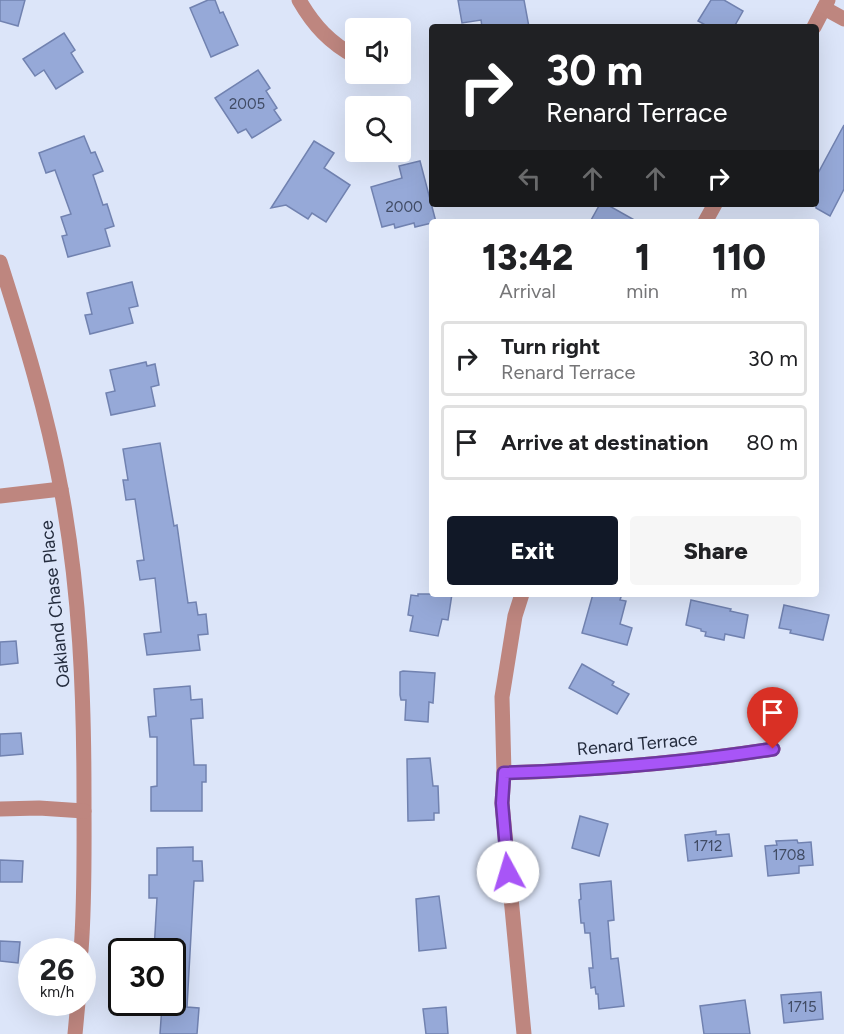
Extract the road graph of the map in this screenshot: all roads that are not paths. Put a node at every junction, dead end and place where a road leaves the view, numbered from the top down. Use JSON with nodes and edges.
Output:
{"nodes":[{"id":1,"x":299,"y":0,"type":"edge"},
{"id":2,"x":826,"y":4,"type":"edge"},
{"id":3,"x":844,"y":19,"type":"edge"},
{"id":4,"x":816,"y":24,"type":"edge"},
{"id":5,"x":345,"y":51,"type":"edge"},
{"id":6,"x":0,"y":262,"type":"edge"},
{"id":7,"x":61,"y":489,"type":"junction"},
{"id":8,"x":0,"y":496,"type":"edge"},
{"id":9,"x":521,"y":597,"type":"edge"},
{"id":10,"x":773,"y":749,"type":"dead end"},
{"id":11,"x":504,"y":773,"type":"junction"},
{"id":12,"x":0,"y":809,"type":"edge"},
{"id":13,"x":84,"y":811,"type":"junction"},
{"id":14,"x":81,"y":938,"type":"edge"},
{"id":15,"x":77,"y":1016,"type":"edge"},
{"id":16,"x":75,"y":1034,"type":"edge"},
{"id":17,"x":524,"y":1034,"type":"edge"}],
"edges":[{"from":1,"to":5,"type":"street"},
{"from":2,"to":3,"type":"street"},
{"from":2,"to":4,"type":"street"},
{"from":6,"to":7,"type":"street","name":"Oakland Chase Place"},
{"from":7,"to":8,"type":"street"},
{"from":7,"to":13,"type":"street","name":"Oakland Chase Place"},
{"from":9,"to":11,"type":"street"},
{"from":10,"to":11,"type":"street","name":"Renard Terrace"},
{"from":11,"to":17,"type":"street"},
{"from":12,"to":13,"type":"street"},
{"from":13,"to":14,"type":"street","name":"Oakland Chase Place"},
{"from":15,"to":16,"type":"street"}]}
